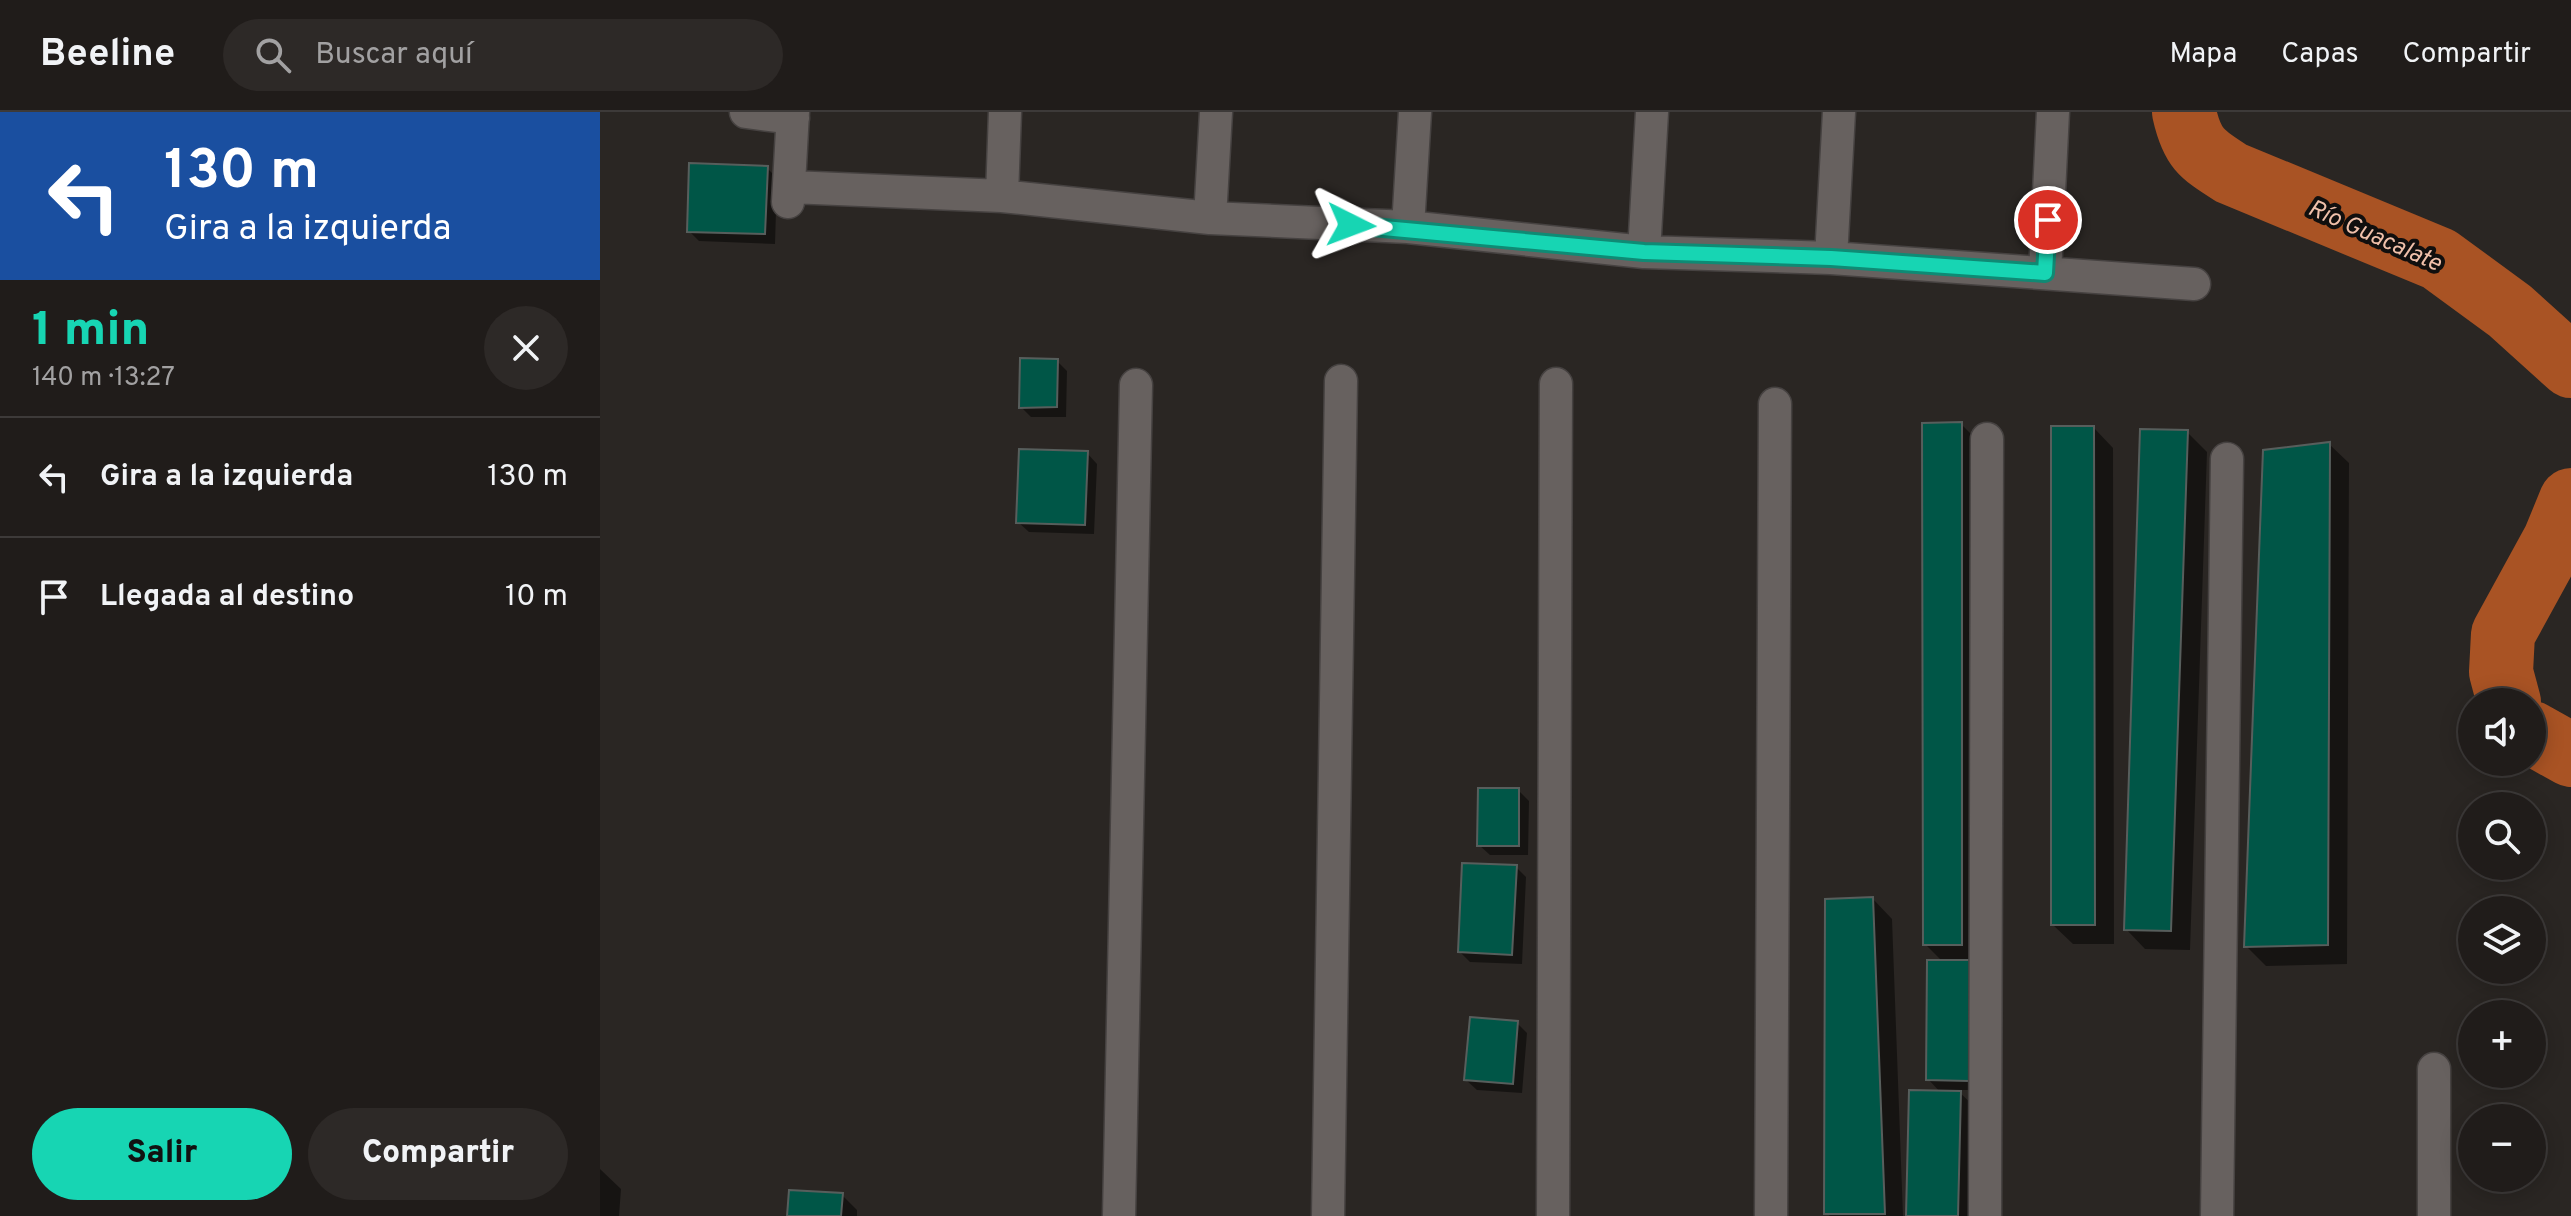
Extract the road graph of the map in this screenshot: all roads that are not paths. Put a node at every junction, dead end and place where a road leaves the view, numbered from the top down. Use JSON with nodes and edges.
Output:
{"nodes":[{"id":1,"x":746,"y":112,"type":"edge"},
{"id":2,"x":1005,"y":112,"type":"edge"},
{"id":3,"x":1216,"y":112,"type":"edge"},
{"id":4,"x":1415,"y":112,"type":"edge"},
{"id":5,"x":1652,"y":112,"type":"edge"},
{"id":6,"x":1839,"y":112,"type":"edge"},
{"id":7,"x":2053,"y":112,"type":"edge"},
{"id":8,"x":793,"y":115,"type":"edge"},
{"id":9,"x":1002,"y":196,"type":"junction"},
{"id":10,"x":1210,"y":218,"type":"junction"},
{"id":11,"x":1408,"y":227,"type":"junction"},
{"id":12,"x":1644,"y":252,"type":"junction"},
{"id":13,"x":1831,"y":258,"type":"junction"},
{"id":14,"x":2045,"y":273,"type":"junction"},
{"id":15,"x":2194,"y":284,"type":"dead end"},
{"id":16,"x":1341,"y":381,"type":"dead end"},
{"id":17,"x":1556,"y":384,"type":"dead end"},
{"id":18,"x":1136,"y":385,"type":"dead end"},
{"id":19,"x":1775,"y":404,"type":"dead end"},
{"id":20,"x":1987,"y":439,"type":"dead end"},
{"id":21,"x":2227,"y":459,"type":"dead end"},
{"id":22,"x":2434,"y":1069,"type":"dead end"},
{"id":23,"x":1119,"y":1216,"type":"edge"},
{"id":24,"x":1328,"y":1216,"type":"edge"},
{"id":25,"x":1553,"y":1216,"type":"edge"},
{"id":26,"x":1771,"y":1216,"type":"edge"},
{"id":27,"x":1985,"y":1216,"type":"edge"},
{"id":28,"x":2217,"y":1216,"type":"edge"},
{"id":29,"x":2434,"y":1216,"type":"edge"}],
"edges":[{"from":1,"to":8,"type":"street"},
{"from":2,"to":9,"type":"street"},
{"from":3,"to":10,"type":"street"},
{"from":4,"to":11,"type":"street"},
{"from":5,"to":12,"type":"street"},
{"from":6,"to":13,"type":"street"},
{"from":7,"to":14,"type":"street"},
{"from":8,"to":9,"type":"street"},
{"from":9,"to":10,"type":"street"},
{"from":10,"to":11,"type":"street"},
{"from":11,"to":12,"type":"street"},
{"from":12,"to":13,"type":"street"},
{"from":13,"to":14,"type":"street"},
{"from":14,"to":15,"type":"street"},
{"from":16,"to":24,"type":"street"},
{"from":17,"to":25,"type":"street"},
{"from":18,"to":23,"type":"street"},
{"from":19,"to":26,"type":"street"},
{"from":20,"to":27,"type":"street"},
{"from":21,"to":28,"type":"street"},
{"from":22,"to":29,"type":"street"}]}
